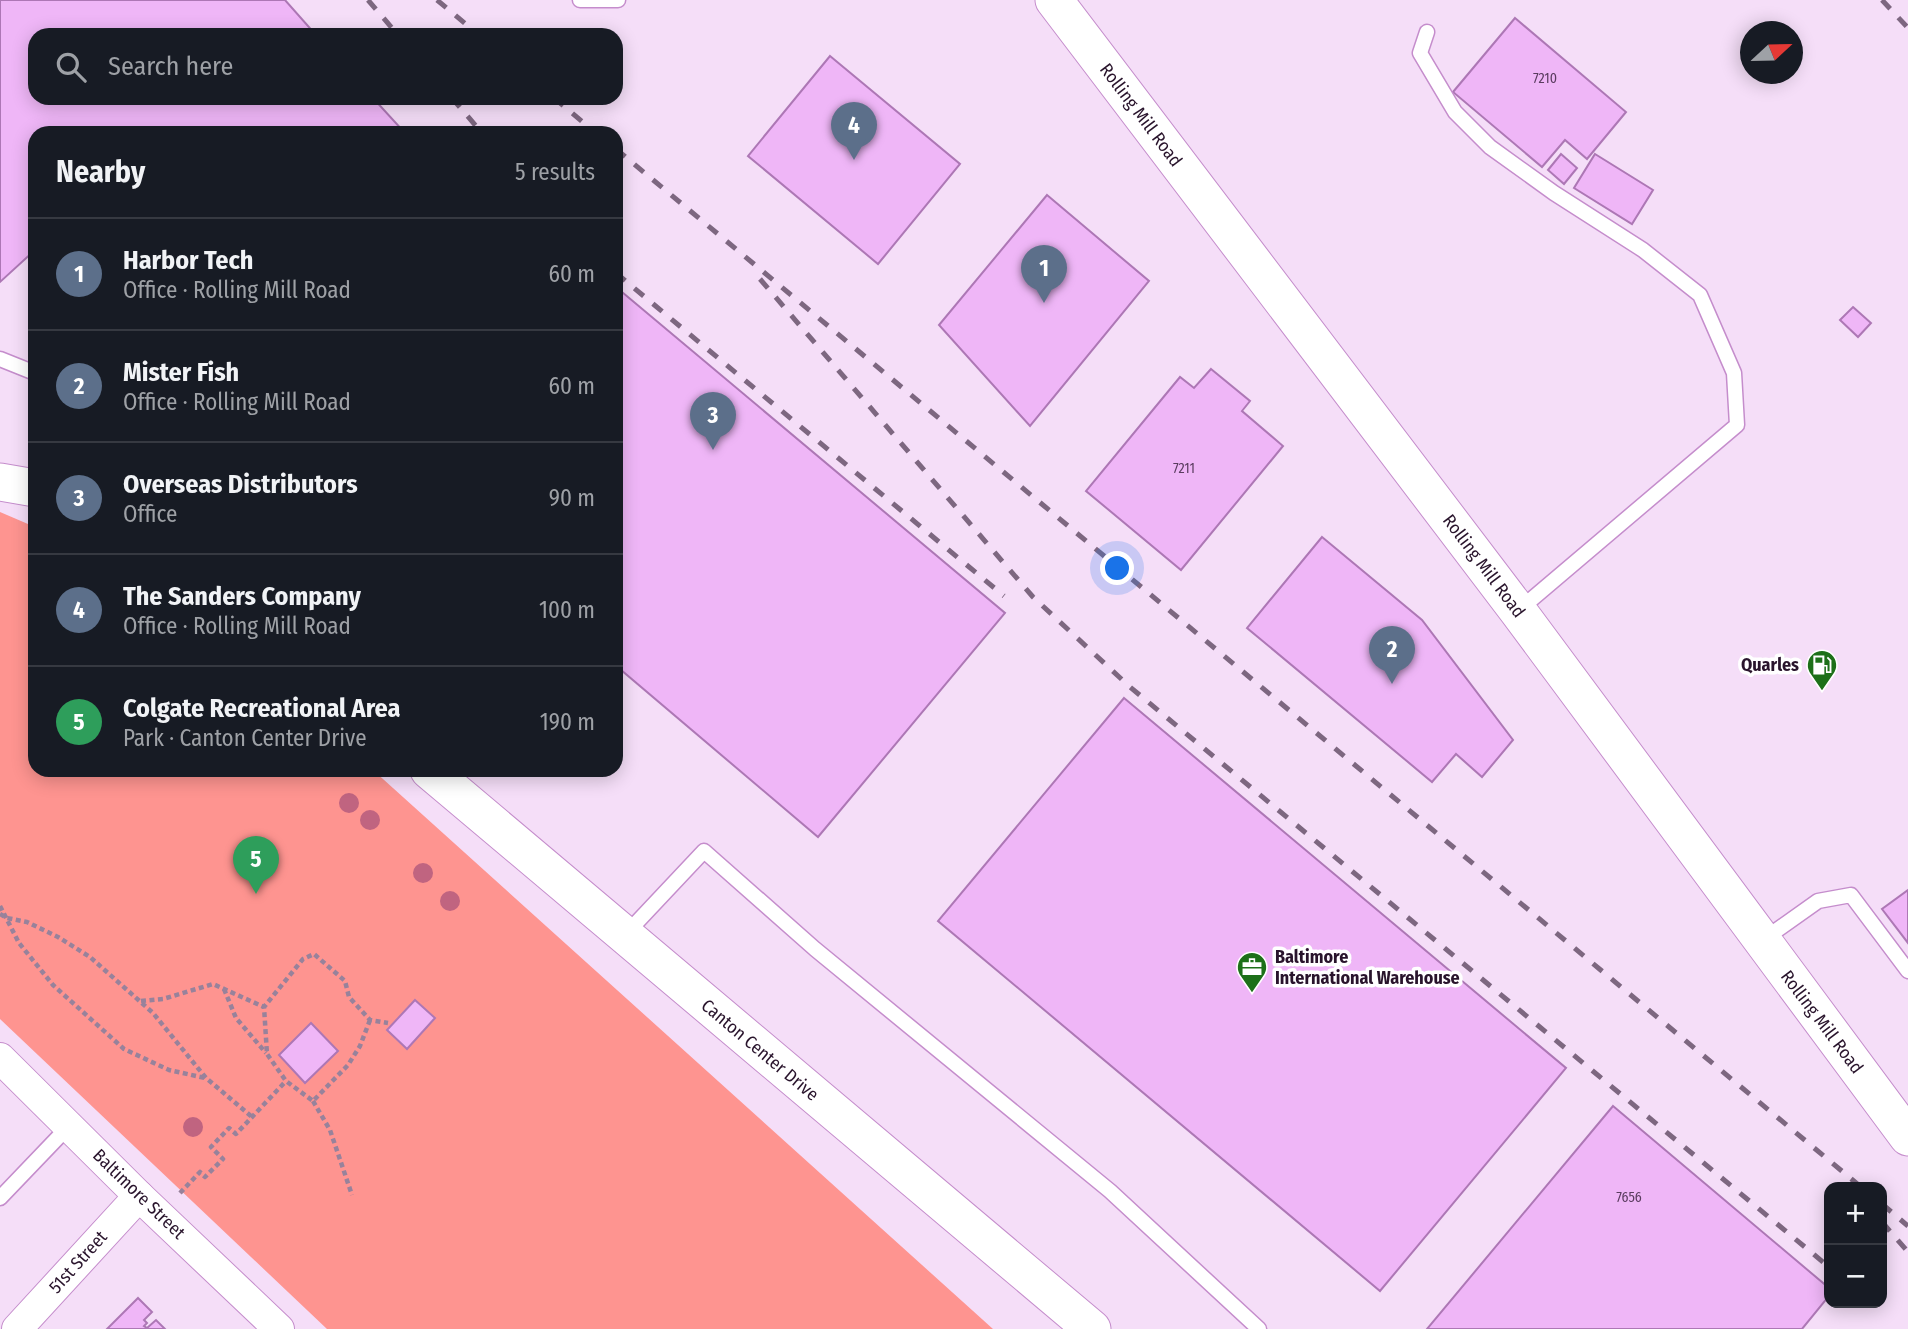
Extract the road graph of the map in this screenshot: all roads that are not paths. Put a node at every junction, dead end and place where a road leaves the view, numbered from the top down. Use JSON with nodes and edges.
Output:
{"nodes":[{"id":1,"x":580,"y":0,"type":"edge"},
{"id":2,"x":618,"y":0,"type":"edge"},
{"id":3,"x":1054,"y":0,"type":"edge"},
{"id":4,"x":1427,"y":32,"type":"dead end"},
{"id":5,"x":0,"y":359,"type":"edge"},
{"id":6,"x":28,"y":370,"type":"edge"},
{"id":7,"x":0,"y":482,"type":"edge"},
{"id":8,"x":28,"y":487,"type":"edge"},
{"id":9,"x":1518,"y":611,"type":"junction"},
{"id":10,"x":437,"y":777,"type":"edge"},
{"id":11,"x":624,"y":936,"type":"junction"},
{"id":12,"x":1762,"y":941,"type":"junction"},
{"id":13,"x":1908,"y":971,"type":"edge"},
{"id":14,"x":0,"y":1058,"type":"edge"},
{"id":15,"x":69,"y":1126,"type":"junction"},
{"id":16,"x":1908,"y":1137,"type":"edge"},
{"id":17,"x":0,"y":1198,"type":"edge"},
{"id":18,"x":149,"y":1205,"type":"junction"},
{"id":19,"x":17,"y":1329,"type":"edge"},
{"id":20,"x":279,"y":1329,"type":"edge"},
{"id":21,"x":1092,"y":1329,"type":"edge"},
{"id":22,"x":1259,"y":1329,"type":"edge"}],
"edges":[{"from":1,"to":2,"type":"lane"},
{"from":3,"to":9,"type":"street","name":"Rolling Mill Road"},
{"from":4,"to":9,"type":"lane"},
{"from":5,"to":6,"type":"lane"},
{"from":7,"to":8,"type":"street"},
{"from":9,"to":12,"type":"street","name":"Rolling Mill Road"},
{"from":10,"to":11,"type":"street","name":"Canton Center Drive"},
{"from":11,"to":21,"type":"street","name":"Canton Center Drive"},
{"from":11,"to":22,"type":"lane"},
{"from":12,"to":13,"type":"lane"},
{"from":12,"to":16,"type":"street","name":"Rolling Mill Road"},
{"from":14,"to":15,"type":"street","name":"Baltimore Street"},
{"from":15,"to":17,"type":"lane"},
{"from":15,"to":18,"type":"street","name":"Baltimore Street"},
{"from":18,"to":19,"type":"street","name":"51st Street"},
{"from":18,"to":20,"type":"street","name":"Baltimore Street"}]}
